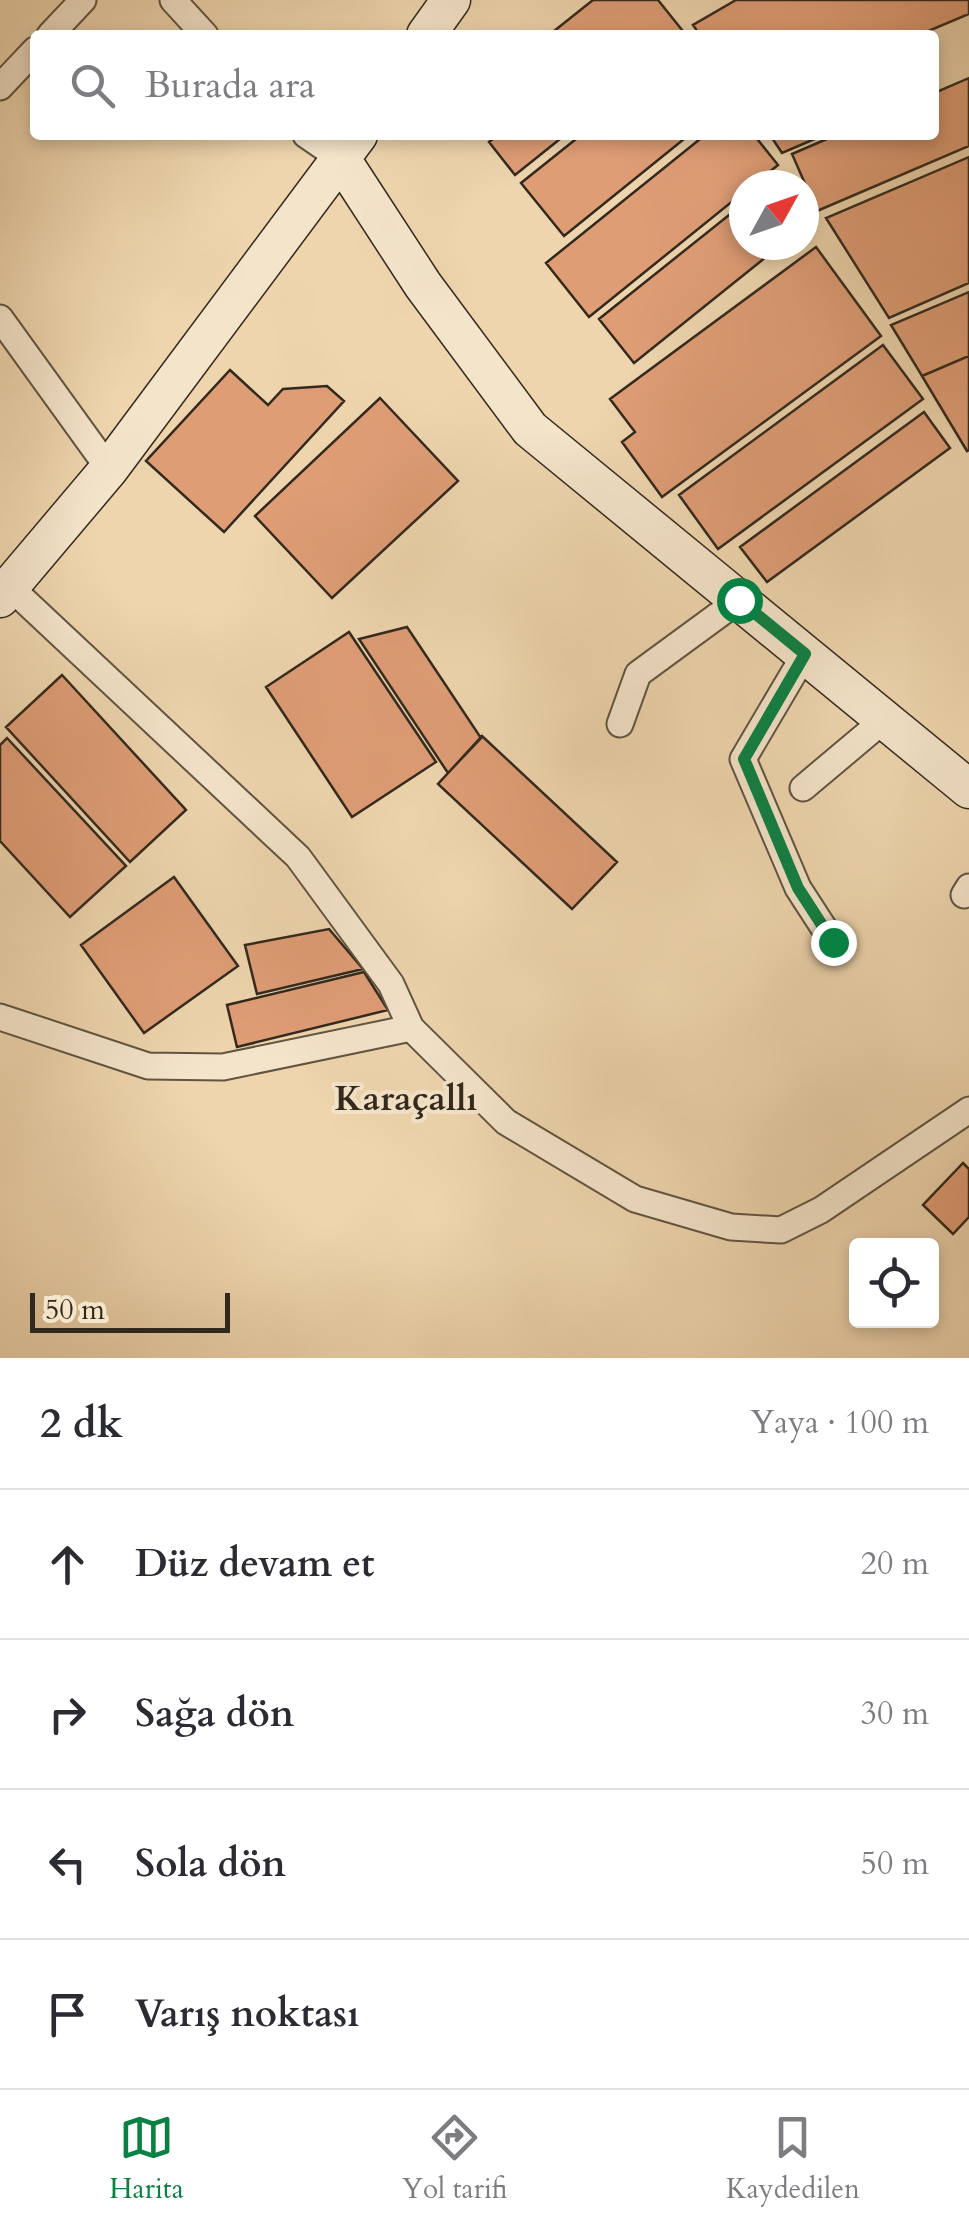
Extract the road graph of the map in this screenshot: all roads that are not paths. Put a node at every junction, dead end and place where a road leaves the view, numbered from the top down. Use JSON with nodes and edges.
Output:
{"nodes":[{"id":1,"x":83,"y":0,"type":"edge"},
{"id":2,"x":172,"y":0,"type":"edge"},
{"id":3,"x":450,"y":0,"type":"edge"},
{"id":4,"x":55,"y":30,"type":"edge"},
{"id":5,"x":200,"y":30,"type":"edge"},
{"id":6,"x":429,"y":30,"type":"edge"},
{"id":7,"x":30,"y":55,"type":"edge"},
{"id":8,"x":0,"y":87,"type":"edge"},
{"id":9,"x":324,"y":140,"type":"edge"},
{"id":10,"x":350,"y":147,"type":"edge"},
{"id":11,"x":0,"y":318,"type":"edge"},
{"id":12,"x":109,"y":469,"type":"junction"},
{"id":13,"x":5,"y":592,"type":"edge"},
{"id":14,"x":739,"y":600,"type":"junction"},
{"id":15,"x":805,"y":654,"type":"junction"},
{"id":16,"x":884,"y":719,"type":"junction"},
{"id":17,"x":620,"y":724,"type":"dead end"},
{"id":18,"x":803,"y":788,"type":"dead end"},
{"id":19,"x":969,"y":789,"type":"edge"},
{"id":20,"x":833,"y":942,"type":"dead end"},
{"id":21,"x":0,"y":1017,"type":"edge"},
{"id":22,"x":411,"y":1028,"type":"junction"},
{"id":23,"x":969,"y":1110,"type":"edge"}],
"edges":[{"from":1,"to":4,"type":"street"},
{"from":2,"to":5,"type":"street"},
{"from":3,"to":6,"type":"main road"},
{"from":7,"to":8,"type":"street"},
{"from":9,"to":10,"type":"street"},
{"from":10,"to":12,"type":"main road"},
{"from":10,"to":14,"type":"main road"},
{"from":11,"to":12,"type":"street"},
{"from":12,"to":13,"type":"main road"},
{"from":13,"to":22,"type":"street"},
{"from":14,"to":15,"type":"main road"},
{"from":14,"to":17,"type":"street"},
{"from":15,"to":16,"type":"main road"},
{"from":15,"to":20,"type":"street"},
{"from":16,"to":18,"type":"street"},
{"from":16,"to":19,"type":"main road"},
{"from":21,"to":22,"type":"street"},
{"from":22,"to":23,"type":"street"}]}
